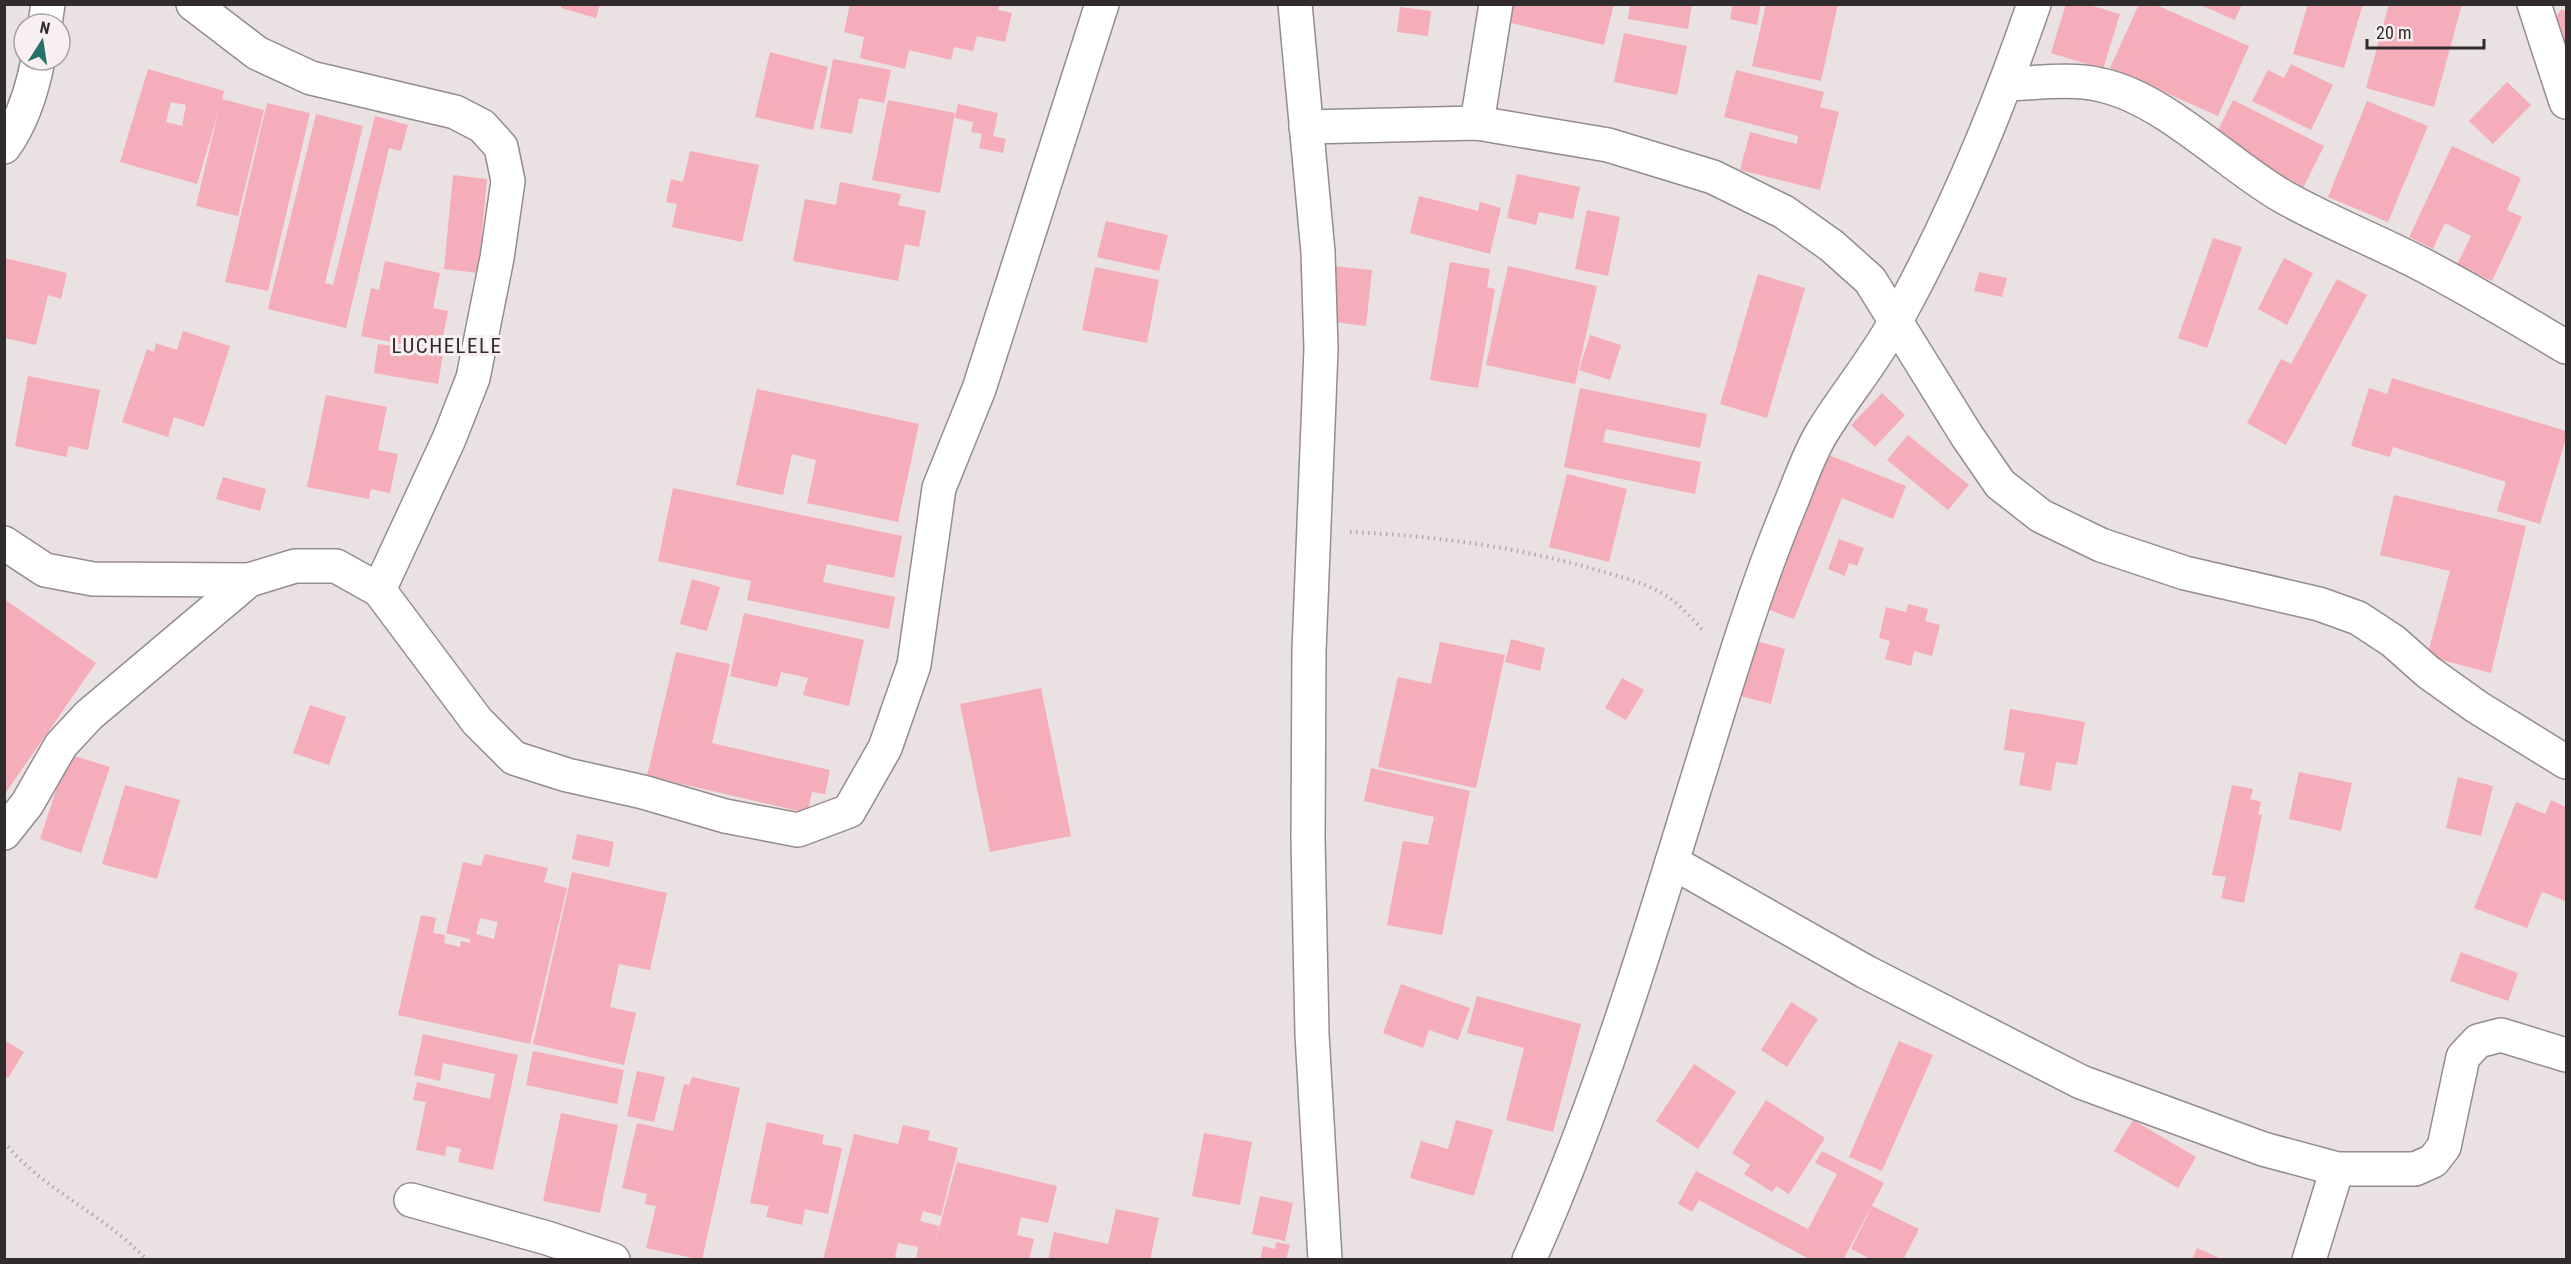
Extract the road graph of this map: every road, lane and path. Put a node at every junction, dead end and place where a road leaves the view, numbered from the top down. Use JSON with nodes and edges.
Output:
{"nodes":[{"id":1,"x":193,"y":4,"type":"edge"},
{"id":2,"x":1102,"y":4,"type":"edge"},
{"id":3,"x":1295,"y":4,"type":"edge"},
{"id":4,"x":1496,"y":4,"type":"edge"},
{"id":5,"x":2034,"y":4,"type":"edge"},
{"id":6,"x":2534,"y":4,"type":"edge"},
{"id":7,"x":35,"y":72,"type":"edge"},
{"id":8,"x":2006,"y":84,"type":"junction"},
{"id":9,"x":2566,"y":102,"type":"edge"},
{"id":10,"x":1477,"y":123,"type":"junction"},
{"id":11,"x":1306,"y":127,"type":"junction"},
{"id":12,"x":4,"y":147,"type":"edge"},
{"id":13,"x":1896,"y":321,"type":"junction"},
{"id":14,"x":2566,"y":347,"type":"edge"},
{"id":15,"x":1314,"y":531,"type":"junction"},
{"id":16,"x":4,"y":543,"type":"edge"},
{"id":17,"x":249,"y":580,"type":"junction"},
{"id":18,"x":379,"y":590,"type":"junction"},
{"id":19,"x":1732,"y":666,"type":"junction"},
{"id":20,"x":2566,"y":762,"type":"edge"},
{"id":21,"x":4,"y":833,"type":"edge"},
{"id":22,"x":1672,"y":862,"type":"junction"},
{"id":23,"x":2566,"y":1055,"type":"edge"},
{"id":24,"x":4,"y":1142,"type":"edge"},
{"id":25,"x":2337,"y":1169,"type":"junction"},
{"id":26,"x":411,"y":1200,"type":"dead end"},
{"id":27,"x":147,"y":1260,"type":"edge"},
{"id":28,"x":613,"y":1260,"type":"edge"},
{"id":29,"x":1325,"y":1260,"type":"edge"},
{"id":30,"x":1529,"y":1260,"type":"edge"},
{"id":31,"x":2309,"y":1260,"type":"edge"}],
"edges":[{"from":1,"to":18,"type":"street"},
{"from":2,"to":18,"type":"street"},
{"from":3,"to":11,"type":"street"},
{"from":4,"to":10,"type":"street"},
{"from":5,"to":8,"type":"street"},
{"from":6,"to":9,"type":"street"},
{"from":7,"to":12,"type":"street"},
{"from":8,"to":13,"type":"street"},
{"from":8,"to":14,"type":"street"},
{"from":10,"to":11,"type":"street"},
{"from":10,"to":13,"type":"street"},
{"from":11,"to":15,"type":"street"},
{"from":13,"to":19,"type":"street"},
{"from":13,"to":20,"type":"street"},
{"from":15,"to":19,"type":"path"},
{"from":15,"to":29,"type":"street"},
{"from":16,"to":17,"type":"street"},
{"from":17,"to":18,"type":"street"},
{"from":17,"to":21,"type":"street"},
{"from":19,"to":22,"type":"street"},
{"from":22,"to":25,"type":"street"},
{"from":22,"to":30,"type":"street"},
{"from":23,"to":25,"type":"street"},
{"from":24,"to":27,"type":"path"},
{"from":25,"to":31,"type":"street"},
{"from":26,"to":28,"type":"street"}]}
